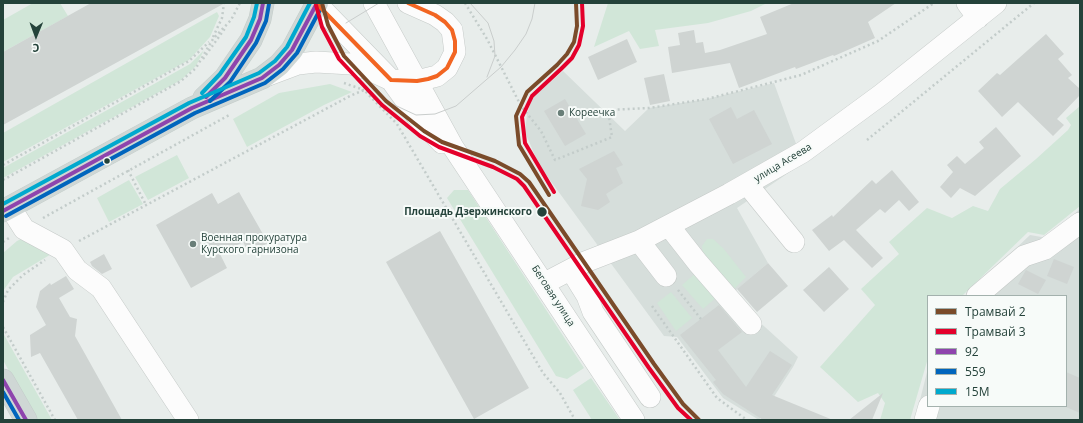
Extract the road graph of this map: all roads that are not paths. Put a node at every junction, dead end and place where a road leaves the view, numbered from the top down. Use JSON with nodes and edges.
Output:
{"nodes":[{"id":1,"x":263,"y":3,"type":"edge"},
{"id":2,"x":316,"y":3,"type":"edge"},
{"id":3,"x":374,"y":3,"type":"edge"},
{"id":4,"x":408,"y":3,"type":"edge"},
{"id":5,"x":996,"y":3,"type":"edge"},
{"id":6,"x":972,"y":10,"type":"edge"},
{"id":7,"x":262,"y":78,"type":"junction"},
{"id":8,"x":391,"y":80,"type":"junction"},
{"id":9,"x":417,"y":81,"type":"junction"},
{"id":10,"x":192,"y":108,"type":"junction"},
{"id":11,"x":470,"y":173,"type":"junction"},
{"id":12,"x":747,"y":184,"type":"junction"},
{"id":13,"x":7,"y":209,"type":"edge"},
{"id":14,"x":1080,"y":223,"type":"edge"},
{"id":15,"x":669,"y":226,"type":"junction"},
{"id":16,"x":639,"y":242,"type":"junction"},
{"id":17,"x":794,"y":242,"type":"dead end"},
{"id":18,"x":571,"y":270,"type":"junction"},
{"id":19,"x":666,"y":276,"type":"road end"},
{"id":20,"x":545,"y":283,"type":"junction"},
{"id":21,"x":978,"y":295,"type":"edge"},
{"id":22,"x":751,"y":324,"type":"dead end"},
{"id":23,"x":3,"y":380,"type":"edge"},
{"id":24,"x":650,"y":397,"type":"dead end"},
{"id":25,"x":929,"y":407,"type":"edge"},
{"id":26,"x":26,"y":420,"type":"edge"},
{"id":27,"x":188,"y":420,"type":"edge"},
{"id":28,"x":634,"y":420,"type":"edge"},
{"id":29,"x":925,"y":420,"type":"edge"}],
"edges":[{"from":1,"to":10,"type":"main road"},
{"from":2,"to":7,"type":"main road"},
{"from":2,"to":8,"type":"street"},
{"from":3,"to":9,"type":"street"},
{"from":4,"to":9,"type":"street"},
{"from":5,"to":6,"type":"street","name":"улица Асеева"},
{"from":6,"to":12,"type":"street","name":"улица Асеева"},
{"from":7,"to":8,"type":"street"},
{"from":7,"to":10,"type":"main road"},
{"from":8,"to":9,"type":"street"},
{"from":8,"to":11,"type":"street"},
{"from":9,"to":11,"type":"street"},
{"from":10,"to":13,"type":"main road"},
{"from":11,"to":20,"type":"street","name":"Беговая улица"},
{"from":12,"to":15,"type":"street","name":"улица Асеева"},
{"from":12,"to":17,"type":"street"},
{"from":13,"to":27,"type":"street"},
{"from":14,"to":21,"type":"street"},
{"from":15,"to":16,"type":"street","name":"улица Асеева"},
{"from":15,"to":22,"type":"street"},
{"from":16,"to":18,"type":"street","name":"улица Асеева"},
{"from":16,"to":19,"type":"street"},
{"from":18,"to":20,"type":"street","name":"улица Асеева"},
{"from":18,"to":24,"type":"street"},
{"from":20,"to":28,"type":"street","name":"Беговая улица"},
{"from":23,"to":26,"type":"main road"},
{"from":25,"to":29,"type":"street"}]}
